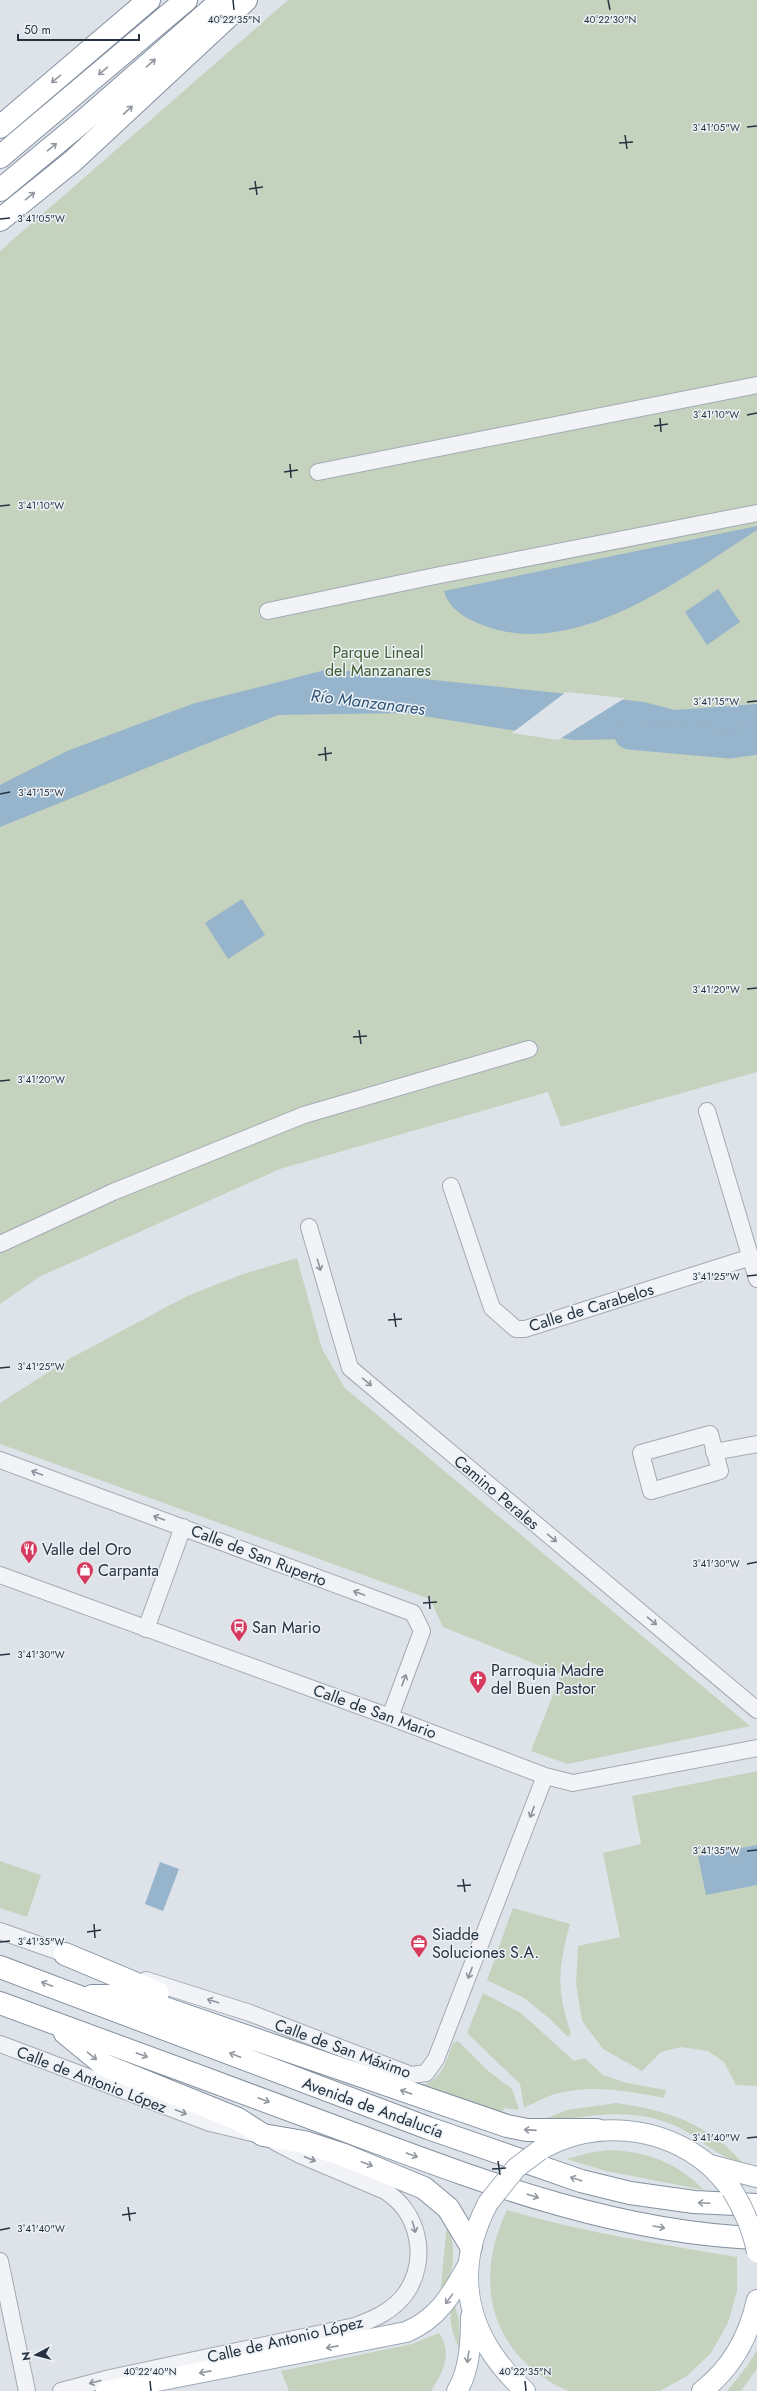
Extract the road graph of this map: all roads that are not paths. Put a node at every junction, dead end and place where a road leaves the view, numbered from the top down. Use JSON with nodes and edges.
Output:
{"nodes":[{"id":1,"x":150,"y":0,"type":"edge"},
{"id":2,"x":186,"y":0,"type":"edge"},
{"id":3,"x":222,"y":0,"type":"edge"},
{"id":4,"x":246,"y":0,"type":"edge"},
{"id":5,"x":0,"y":127,"type":"edge"},
{"id":6,"x":0,"y":157,"type":"edge"},
{"id":7,"x":0,"y":190,"type":"edge"},
{"id":8,"x":0,"y":220,"type":"edge"},
{"id":9,"x":757,"y":384,"type":"edge"},
{"id":10,"x":318,"y":472,"type":"dead end"},
{"id":11,"x":757,"y":513,"type":"edge"},
{"id":12,"x":268,"y":611,"type":"dead end"},
{"id":13,"x":529,"y":1049,"type":"dead end"},
{"id":14,"x":707,"y":1111,"type":"dead end"},
{"id":15,"x":451,"y":1186,"type":"dead end"},
{"id":16,"x":309,"y":1227,"type":"dead end"},
{"id":17,"x":750,"y":1228,"type":"edge"},
{"id":18,"x":0,"y":1244,"type":"edge"},
{"id":19,"x":751,"y":1257,"type":"junction"},
{"id":20,"x":757,"y":1279,"type":"edge"},
{"id":21,"x":757,"y":1444,"type":"edge"},
{"id":22,"x":714,"y":1452,"type":"junction"},
{"id":23,"x":0,"y":1460,"type":"edge"},
{"id":24,"x":183,"y":1527,"type":"junction"},
{"id":25,"x":0,"y":1575,"type":"edge"},
{"id":26,"x":146,"y":1629,"type":"junction"},
{"id":27,"x":757,"y":1710,"type":"edge"},
{"id":28,"x":390,"y":1717,"type":"junction"},
{"id":29,"x":757,"y":1748,"type":"edge"},
{"id":30,"x":545,"y":1776,"type":"junction"},
{"id":31,"x":0,"y":1931,"type":"edge"},
{"id":32,"x":65,"y":1954,"type":"junction"},
{"id":33,"x":0,"y":1966,"type":"edge"},
{"id":34,"x":76,"y":1995,"type":"junction"},
{"id":35,"x":0,"y":2003,"type":"edge"},
{"id":36,"x":52,"y":2022,"type":"junction"},
{"id":37,"x":0,"y":2044,"type":"edge"},
{"id":38,"x":280,"y":2048,"type":"junction"},
{"id":39,"x":597,"y":2130,"type":"junction"},
{"id":40,"x":263,"y":2135,"type":"junction"},
{"id":41,"x":710,"y":2165,"type":"junction"},
{"id":42,"x":757,"y":2178,"type":"edge"},
{"id":43,"x":757,"y":2205,"type":"edge"},
{"id":44,"x":757,"y":2238,"type":"edge"},
{"id":45,"x":757,"y":2252,"type":"edge"},
{"id":46,"x":470,"y":2256,"type":"junction"},
{"id":47,"x":0,"y":2261,"type":"edge"},
{"id":48,"x":757,"y":2300,"type":"edge"},
{"id":49,"x":471,"y":2304,"type":"junction"},
{"id":50,"x":755,"y":2318,"type":"edge"},
{"id":51,"x":709,"y":2388,"type":"edge"},
{"id":52,"x":27,"y":2391,"type":"edge"},
{"id":53,"x":61,"y":2391,"type":"edge"},
{"id":54,"x":106,"y":2391,"type":"edge"},
{"id":55,"x":457,"y":2391,"type":"edge"},
{"id":56,"x":525,"y":2391,"type":"edge"}],
"edges":[{"from":1,"to":5,"type":"highway","one_way":true},
{"from":2,"to":6,"type":"highway","one_way":true},
{"from":7,"to":3,"type":"highway","one_way":true},
{"from":8,"to":4,"type":"highway","one_way":true},
{"from":9,"to":10,"type":"street"},
{"from":11,"to":12,"type":"street"},
{"from":13,"to":18,"type":"street"},
{"from":14,"to":17,"type":"street"},
{"from":15,"to":19,"type":"street","name":"Calle de Carabelos"},
{"from":16,"to":27,"type":"street","name":"Camino Perales","one_way":true},
{"from":17,"to":19,"type":"street"},
{"from":19,"to":20,"type":"street"},
{"from":21,"to":22,"type":"street"},
{"from":22,"to":22,"type":"street"},
{"from":24,"to":23,"type":"street","name":"Calle de San Ruperto","one_way":true},
{"from":24,"to":26,"type":"street"},
{"from":28,"to":24,"type":"street","name":"Calle de San Ruperto","one_way":true},
{"from":25,"to":26,"type":"street","name":"Calle de San Mario"},
{"from":26,"to":28,"type":"street","name":"Calle de San Mario"},
{"from":28,"to":30,"type":"street","name":"Calle de San Mario"},
{"from":29,"to":30,"type":"street","name":"Calle de San Mario"},
{"from":30,"to":32,"type":"street","name":"Calle de San Máximo","one_way":true},
{"from":31,"to":32,"type":"street","name":"Calle de San Máximo"},
{"from":32,"to":38,"type":"highway"},
{"from":34,"to":33,"type":"highway","name":"Avenida de Andalucía","one_way":true},
{"from":34,"to":38,"type":"highway"},
{"from":43,"to":34,"type":"highway","name":"Avenida de Andalucía","one_way":true},
{"from":35,"to":36,"type":"highway","name":"Avenida de Andalucía"},
{"from":36,"to":40,"type":"highway","one_way":true},
{"from":36,"to":44,"type":"highway","name":"Avenida de Andalucía","one_way":true},
{"from":37,"to":40,"type":"street","name":"Calle de Antonio López","one_way":true},
{"from":39,"to":38,"type":"highway","one_way":true},
{"from":39,"to":41,"type":"main road"},
{"from":39,"to":46,"type":"main road","bridge":true},
{"from":40,"to":46,"type":"highway","one_way":true},
{"from":40,"to":53,"type":"street","name":"Calle de Antonio López","one_way":true},
{"from":41,"to":42,"type":"main road"},
{"from":41,"to":45,"type":"main road","bridge":true},
{"from":46,"to":49,"type":"main road"},
{"from":46,"to":54,"type":"main road","one_way":true},
{"from":47,"to":52,"type":"street"},
{"from":48,"to":50,"type":"main road"},
{"from":49,"to":55,"type":"main road","one_way":true},
{"from":49,"to":56,"type":"main road"},
{"from":50,"to":51,"type":"main road"}]}
